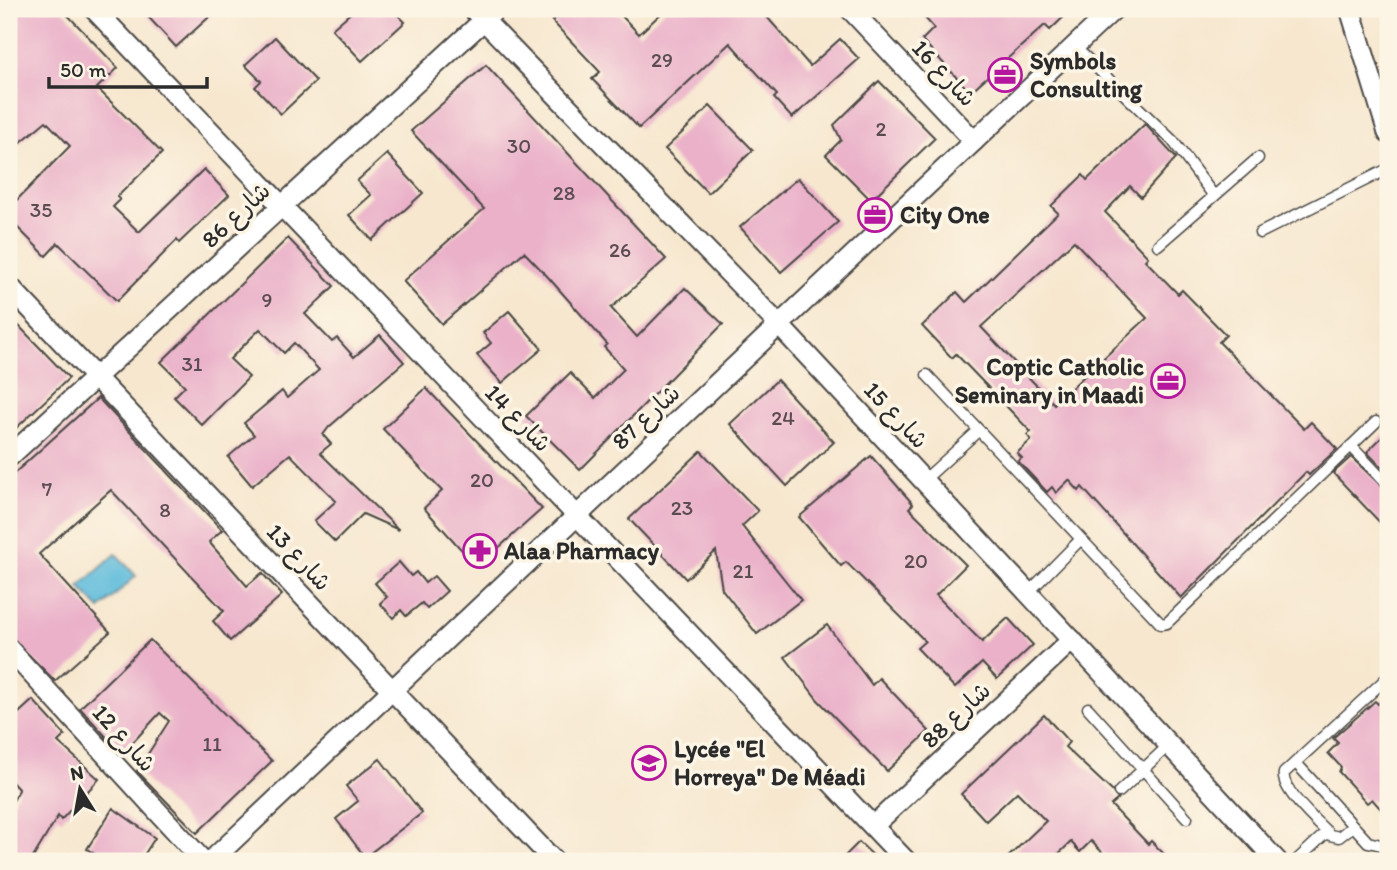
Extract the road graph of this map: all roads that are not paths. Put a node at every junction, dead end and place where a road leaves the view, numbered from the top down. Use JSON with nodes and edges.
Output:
{"nodes":[{"id":1,"x":94,"y":9,"type":"edge"},
{"id":2,"x":850,"y":9,"type":"edge"},
{"id":3,"x":1114,"y":9,"type":"edge"},
{"id":4,"x":1350,"y":9,"type":"edge"},
{"id":5,"x":484,"y":12,"type":"edge"},
{"id":6,"x":1074,"y":46,"type":"junction"},
{"id":7,"x":1388,"y":133,"type":"edge"},
{"id":8,"x":974,"y":141,"type":"junction"},
{"id":9,"x":1258,"y":158,"type":"dead end"},
{"id":10,"x":1388,"y":169,"type":"edge"},
{"id":11,"x":1214,"y":196,"type":"junction"},
{"id":12,"x":282,"y":206,"type":"junction"},
{"id":13,"x":1260,"y":233,"type":"dead end"},
{"id":14,"x":1158,"y":245,"type":"dead end"},
{"id":15,"x":9,"y":286,"type":"edge"},
{"id":16,"x":779,"y":325,"type":"junction"},
{"id":17,"x":927,"y":375,"type":"dead end"},
{"id":18,"x":96,"y":377,"type":"junction"},
{"id":19,"x":1376,"y":422,"type":"dead end"},
{"id":20,"x":978,"y":430,"type":"junction"},
{"id":21,"x":1351,"y":446,"type":"junction"},
{"id":22,"x":9,"y":457,"type":"edge"},
{"id":23,"x":923,"y":481,"type":"junction"},
{"id":24,"x":1388,"y":485,"type":"edge"},
{"id":25,"x":577,"y":516,"type":"junction"},
{"id":26,"x":1080,"y":540,"type":"junction"},
{"id":27,"x":1028,"y":593,"type":"junction"},
{"id":28,"x":1072,"y":640,"type":"junction"},
{"id":29,"x":9,"y":649,"type":"edge"},
{"id":30,"x":1388,"y":677,"type":"edge"},
{"id":31,"x":392,"y":690,"type":"junction"},
{"id":32,"x":1088,"y":708,"type":"dead end"},
{"id":33,"x":1169,"y":745,"type":"junction"},
{"id":34,"x":1296,"y":763,"type":"junction"},
{"id":35,"x":1143,"y":770,"type":"junction"},
{"id":36,"x":1119,"y":792,"type":"dead end"},
{"id":37,"x":1186,"y":818,"type":"dead end"},
{"id":38,"x":873,"y":826,"type":"junction"},
{"id":39,"x":1353,"y":826,"type":"junction"},
{"id":40,"x":1327,"y":832,"type":"junction"},
{"id":41,"x":1388,"y":840,"type":"edge"},
{"id":42,"x":203,"y":861,"type":"edge"},
{"id":43,"x":211,"y":861,"type":"edge"},
{"id":44,"x":554,"y":861,"type":"edge"},
{"id":45,"x":906,"y":861,"type":"edge"},
{"id":46,"x":1277,"y":861,"type":"edge"},
{"id":47,"x":1296,"y":861,"type":"edge"}],
"edges":[{"from":1,"to":12,"type":"street","name":"شارع 14"},
{"from":2,"to":8,"type":"street","name":"شارع 16"},
{"from":3,"to":6,"type":"street","name":"شارع 87"},
{"from":4,"to":7,"type":"street"},
{"from":5,"to":12,"type":"street","name":"شارع 86"},
{"from":5,"to":16,"type":"street","name":"شارع 15"},
{"from":6,"to":8,"type":"street","name":"شارع 87"},
{"from":6,"to":11,"type":"lane"},
{"from":8,"to":16,"type":"street","name":"شارع 87"},
{"from":9,"to":11,"type":"lane"},
{"from":10,"to":13,"type":"lane"},
{"from":11,"to":14,"type":"lane"},
{"from":12,"to":18,"type":"street","name":"شارع 86"},
{"from":12,"to":25,"type":"street","name":"شارع 14"},
{"from":15,"to":18,"type":"street","name":"شارع 13"},
{"from":16,"to":23,"type":"street","name":"شارع 15"},
{"from":16,"to":25,"type":"street","name":"شارع 87"},
{"from":17,"to":20,"type":"lane"},
{"from":18,"to":22,"type":"street","name":"شارع 86"},
{"from":18,"to":31,"type":"street","name":"شارع 13"},
{"from":19,"to":21,"type":"lane"},
{"from":20,"to":23,"type":"lane"},
{"from":20,"to":26,"type":"lane"},
{"from":21,"to":24,"type":"lane"},
{"from":21,"to":26,"type":"lane"},
{"from":23,"to":27,"type":"street","name":"شارع 15"},
{"from":25,"to":31,"type":"street","name":"شارع 87"},
{"from":25,"to":38,"type":"street","name":"شارع 14"},
{"from":26,"to":27,"type":"lane"},
{"from":27,"to":28,"type":"street","name":"شارع 15"},
{"from":28,"to":33,"type":"street","name":"شارع 15"},
{"from":28,"to":38,"type":"street","name":"شارع 88"},
{"from":29,"to":42,"type":"street","name":"شارع 12"},
{"from":30,"to":34,"type":"lane"},
{"from":31,"to":43,"type":"street","name":"شارع 87"},
{"from":31,"to":44,"type":"street","name":"شارع 13"},
{"from":32,"to":35,"type":"lane"},
{"from":33,"to":35,"type":"lane"},
{"from":33,"to":46,"type":"street","name":"شارع 15"},
{"from":34,"to":39,"type":"lane"},
{"from":34,"to":40,"type":"lane"},
{"from":35,"to":36,"type":"lane"},
{"from":35,"to":37,"type":"lane"},
{"from":38,"to":45,"type":"street","name":"شارع 14"},
{"from":39,"to":40,"type":"lane"},
{"from":39,"to":41,"type":"lane"},
{"from":40,"to":47,"type":"lane"}]}
